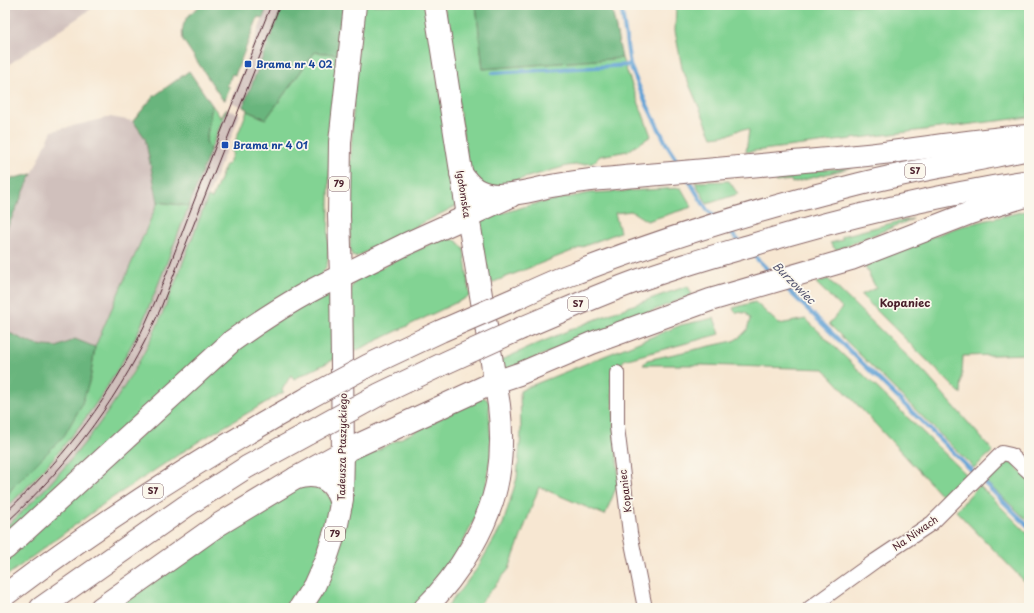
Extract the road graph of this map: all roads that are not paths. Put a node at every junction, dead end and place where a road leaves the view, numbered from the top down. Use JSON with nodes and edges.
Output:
{"nodes":[{"id":1,"x":355,"y":5,"type":"edge"},
{"id":2,"x":436,"y":5,"type":"edge"},
{"id":3,"x":1029,"y":136,"type":"edge"},
{"id":4,"x":1029,"y":149,"type":"edge"},
{"id":5,"x":461,"y":173,"type":"junction"},
{"id":6,"x":1029,"y":181,"type":"edge"},
{"id":7,"x":516,"y":194,"type":"junction"},
{"id":8,"x":1029,"y":195,"type":"edge"},
{"id":9,"x":468,"y":216,"type":"junction"},
{"id":10,"x":341,"y":276,"type":"junction"},
{"id":11,"x":617,"y":373,"type":"dead end"},
{"id":12,"x":495,"y":382,"type":"junction"},
{"id":13,"x":343,"y":452,"type":"junction"},
{"id":14,"x":1029,"y":472,"type":"edge"},
{"id":15,"x":296,"y":478,"type":"junction"},
{"id":16,"x":341,"y":504,"type":"junction"},
{"id":17,"x":5,"y":549,"type":"edge"},
{"id":18,"x":5,"y":595,"type":"edge"},
{"id":19,"x":41,"y":608,"type":"edge"},
{"id":20,"x":101,"y":608,"type":"edge"},
{"id":21,"x":300,"y":608,"type":"edge"},
{"id":22,"x":426,"y":608,"type":"edge"},
{"id":23,"x":645,"y":608,"type":"edge"},
{"id":24,"x":810,"y":608,"type":"edge"}],
"edges":[{"from":1,"to":10,"type":"main road","number":"79"},
{"from":2,"to":5,"type":"main road","name":"Igołomska"},
{"from":3,"to":7,"type":"main road"},
{"from":4,"to":18,"type":"main road","number":"S7","bridge":true},
{"from":5,"to":7,"type":"main road"},
{"from":5,"to":9,"type":"main road","name":"Igołomska"},
{"from":6,"to":19,"type":"main road","number":"S7","bridge":true},
{"from":7,"to":9,"type":"main road"},
{"from":8,"to":12,"type":"main road"},
{"from":9,"to":10,"type":"main road"},
{"from":9,"to":12,"type":"main road","name":"Igołomska"},
{"from":10,"to":13,"type":"main road","name":"Tadeusza Ptaszyckiego","number":"79"},
{"from":10,"to":17,"type":"main road"},
{"from":11,"to":23,"type":"street","name":"Kopaniec"},
{"from":12,"to":13,"type":"main road"},
{"from":12,"to":22,"type":"main road"},
{"from":13,"to":15,"type":"main road"},
{"from":13,"to":16,"type":"main road","name":"Tadeusza Ptaszyckiego","number":"79"},
{"from":14,"to":24,"type":"street","name":"Na Niwach"},
{"from":15,"to":16,"type":"main road"},
{"from":15,"to":20,"type":"main road"},
{"from":16,"to":21,"type":"main road","name":"Tadeusza Ptaszyckiego","number":"79"}]}
